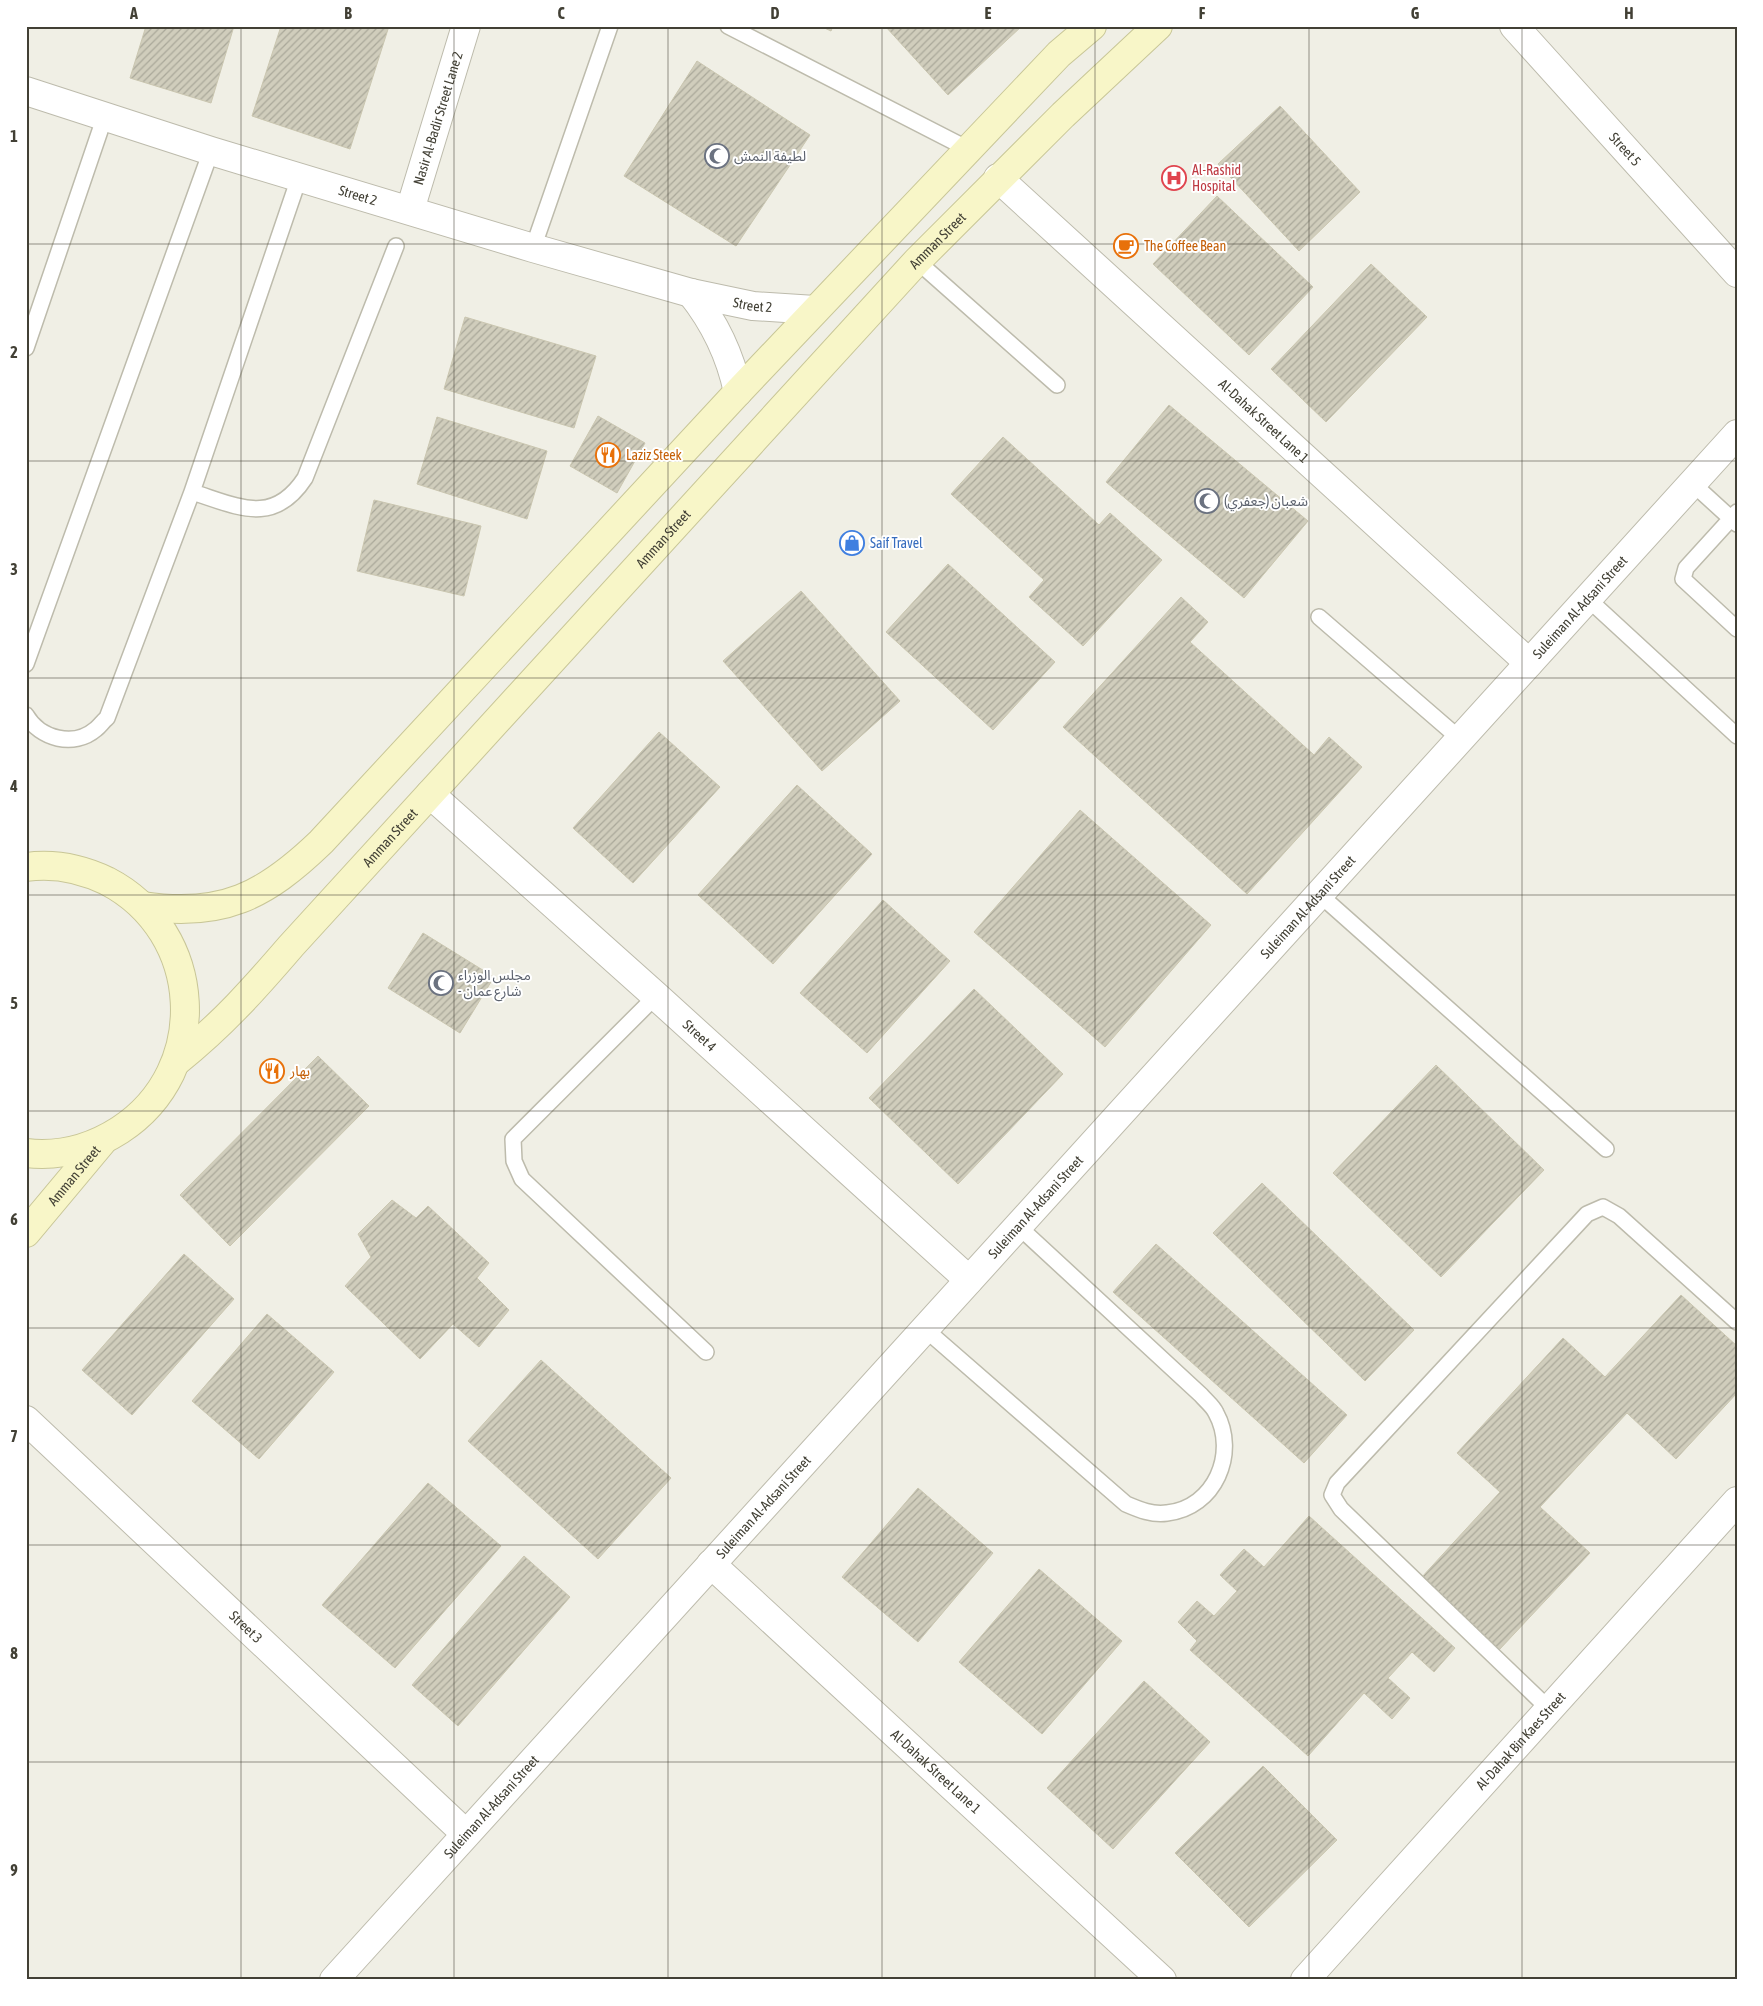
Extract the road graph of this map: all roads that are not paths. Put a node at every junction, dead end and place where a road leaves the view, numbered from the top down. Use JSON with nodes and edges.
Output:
{"nodes":[{"id":1,"x":466,"y":26,"type":"edge"},
{"id":2,"x":610,"y":26,"type":"edge"},
{"id":3,"x":728,"y":26,"type":"edge"},
{"id":4,"x":1092,"y":26,"type":"edge"},
{"id":5,"x":1158,"y":26,"type":"edge"},
{"id":6,"x":1514,"y":26,"type":"edge"},
{"id":7,"x":26,"y":91,"type":"edge"},
{"id":8,"x":105,"y":116,"type":"junction"},
{"id":9,"x":968,"y":149,"type":"junction"},
{"id":10,"x":212,"y":151,"type":"junction"},
{"id":11,"x":299,"y":178,"type":"junction"},
{"id":12,"x":998,"y":178,"type":"junction"},
{"id":13,"x":410,"y":210,"type":"junction"},
{"id":14,"x":396,"y":246,"type":"dead end"},
{"id":15,"x":533,"y":248,"type":"junction"},
{"id":16,"x":917,"y":261,"type":"junction"},
{"id":17,"x":1736,"y":272,"type":"edge"},
{"id":18,"x":691,"y":293,"type":"junction"},
{"id":19,"x":815,"y":310,"type":"junction"},
{"id":20,"x":26,"y":348,"type":"edge"},
{"id":21,"x":1057,"y":385,"type":"dead end"},
{"id":22,"x":738,"y":392,"type":"junction"},
{"id":23,"x":1737,"y":434,"type":"edge"},
{"id":24,"x":1692,"y":483,"type":"junction"},
{"id":25,"x":192,"y":492,"type":"junction"},
{"id":26,"x":1735,"y":518,"type":"edge"},
{"id":27,"x":1588,"y":598,"type":"junction"},
{"id":28,"x":1319,"y":617,"type":"dead end"},
{"id":29,"x":1737,"y":629,"type":"edge"},
{"id":30,"x":1529,"y":663,"type":"junction"},
{"id":31,"x":26,"y":664,"type":"edge"},
{"id":32,"x":26,"y":716,"type":"edge"},
{"id":33,"x":1737,"y":736,"type":"edge"},
{"id":34,"x":1460,"y":739,"type":"junction"},
{"id":35,"x":430,"y":794,"type":"junction"},
{"id":36,"x":30,"y":862,"type":"edge"},
{"id":37,"x":1319,"y":894,"type":"junction"},
{"id":38,"x":142,"y":906,"type":"junction"},
{"id":39,"x":656,"y":996,"type":"junction"},
{"id":40,"x":177,"y":1061,"type":"junction"},
{"id":41,"x":102,"y":1142,"type":"junction"},
{"id":42,"x":1606,"y":1149,"type":"dead end"},
{"id":43,"x":26,"y":1153,"type":"edge"},
{"id":44,"x":1018,"y":1226,"type":"junction"},
{"id":45,"x":26,"y":1232,"type":"edge"},
{"id":46,"x":969,"y":1280,"type":"junction"},
{"id":47,"x":1737,"y":1322,"type":"edge"},
{"id":48,"x":925,"y":1329,"type":"junction"},
{"id":49,"x":706,"y":1352,"type":"dead end"},
{"id":50,"x":26,"y":1420,"type":"edge"},
{"id":51,"x":1736,"y":1505,"type":"edge"},
{"id":52,"x":711,"y":1564,"type":"junction"},
{"id":53,"x":1549,"y":1709,"type":"junction"},
{"id":54,"x":466,"y":1834,"type":"junction"},
{"id":55,"x":334,"y":1980,"type":"edge"},
{"id":56,"x":1162,"y":1980,"type":"edge"},
{"id":57,"x":1305,"y":1980,"type":"edge"}],
"edges":[{"from":1,"to":13,"type":"street","name":"Nasir Al-Badir Street Lane 2"},
{"from":2,"to":15,"type":"lane"},
{"from":3,"to":9,"type":"lane"},
{"from":4,"to":9,"type":"main road"},
{"from":5,"to":12,"type":"main road","name":"Amman Street"},
{"from":6,"to":17,"type":"street","name":"Street 5"},
{"from":7,"to":8,"type":"street","name":"Street 2"},
{"from":8,"to":10,"type":"street","name":"Street 2"},
{"from":8,"to":20,"type":"lane"},
{"from":9,"to":19,"type":"main road"},
{"from":10,"to":11,"type":"street","name":"Street 2"},
{"from":10,"to":31,"type":"lane"},
{"from":11,"to":13,"type":"street","name":"Street 2"},
{"from":11,"to":25,"type":"lane"},
{"from":12,"to":16,"type":"main road","name":"Amman Street"},
{"from":12,"to":30,"type":"street","name":"Al-Dahak Street Lane 1"},
{"from":13,"to":15,"type":"street","name":"Street 2"},
{"from":14,"to":25,"type":"lane"},
{"from":15,"to":18,"type":"street","name":"Street 2"},
{"from":16,"to":21,"type":"lane"},
{"from":16,"to":35,"type":"main road","name":"Amman Street"},
{"from":18,"to":19,"type":"street","name":"Street 2"},
{"from":18,"to":22,"type":"street"},
{"from":19,"to":22,"type":"main road"},
{"from":22,"to":38,"type":"main road"},
{"from":23,"to":24,"type":"street","name":"Suleiman Al-Adsani Street"},
{"from":24,"to":26,"type":"lane"},
{"from":24,"to":27,"type":"street","name":"Suleiman Al-Adsani Street"},
{"from":25,"to":32,"type":"lane"},
{"from":26,"to":29,"type":"lane"},
{"from":27,"to":30,"type":"street","name":"Suleiman Al-Adsani Street"},
{"from":27,"to":33,"type":"lane"},
{"from":28,"to":34,"type":"lane"},
{"from":30,"to":34,"type":"street","name":"Suleiman Al-Adsani Street"},
{"from":34,"to":37,"type":"street","name":"Suleiman Al-Adsani Street"},
{"from":35,"to":39,"type":"street","name":"Street 4"},
{"from":35,"to":40,"type":"main road","name":"Amman Street"},
{"from":36,"to":38,"type":"main road"},
{"from":37,"to":42,"type":"lane"},
{"from":37,"to":44,"type":"street","name":"Suleiman Al-Adsani Street"},
{"from":38,"to":40,"type":"main road"},
{"from":39,"to":46,"type":"street","name":"Street 4"},
{"from":39,"to":49,"type":"lane"},
{"from":40,"to":41,"type":"main road"},
{"from":41,"to":43,"type":"main road"},
{"from":41,"to":45,"type":"main road","name":"Amman Street"},
{"from":44,"to":46,"type":"street","name":"Suleiman Al-Adsani Street"},
{"from":44,"to":48,"type":"lane"},
{"from":46,"to":48,"type":"street","name":"Suleiman Al-Adsani Street"},
{"from":47,"to":53,"type":"lane"},
{"from":48,"to":52,"type":"street","name":"Suleiman Al-Adsani Street"},
{"from":50,"to":54,"type":"street","name":"Street 3"},
{"from":51,"to":53,"type":"street","name":"Al-Dahak Bin Kaes Street"},
{"from":52,"to":54,"type":"street","name":"Suleiman Al-Adsani Street"},
{"from":52,"to":56,"type":"street","name":"Al-Dahak Street Lane 1"},
{"from":53,"to":57,"type":"street","name":"Al-Dahak Bin Kaes Street"},
{"from":54,"to":55,"type":"street","name":"Suleiman Al-Adsani Street"}]}
